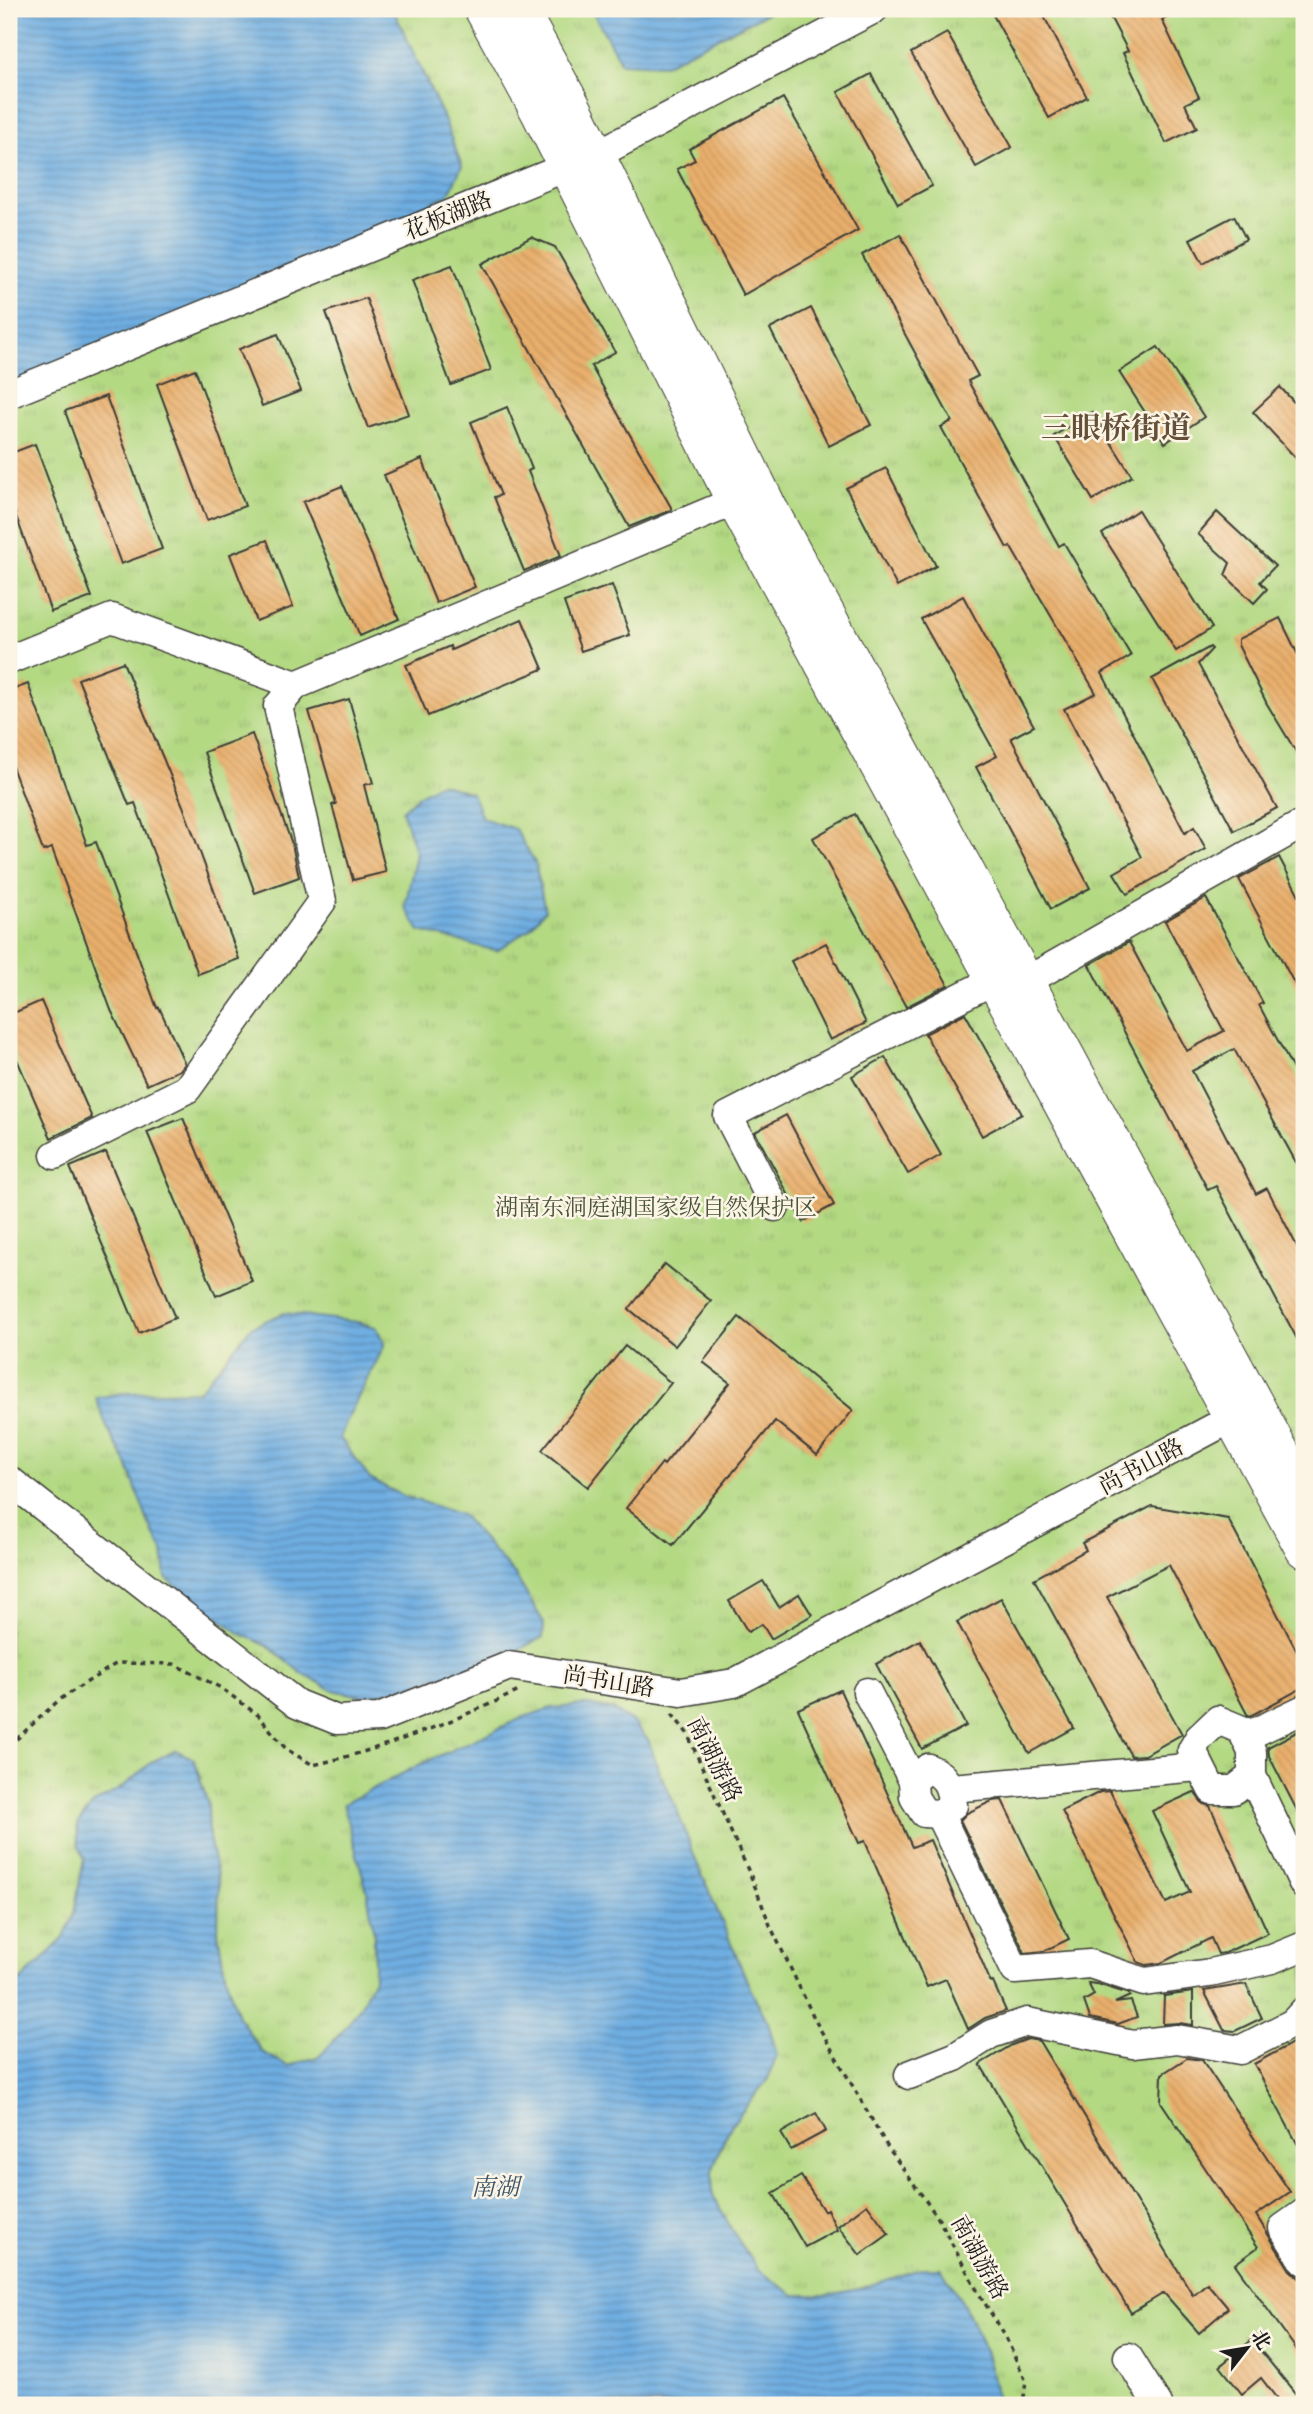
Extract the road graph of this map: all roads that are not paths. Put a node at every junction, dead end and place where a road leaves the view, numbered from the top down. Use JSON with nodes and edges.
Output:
{"nodes":[{"id":1,"x":483,"y":9,"type":"edge"},
{"id":2,"x":519,"y":9,"type":"edge"},
{"id":3,"x":874,"y":9,"type":"edge"},
{"id":4,"x":555,"y":108,"type":"junction"},
{"id":5,"x":581,"y":161,"type":"junction"},
{"id":6,"x":9,"y":394,"type":"edge"},
{"id":7,"x":735,"y":501,"type":"junction"},
{"id":8,"x":9,"y":660,"type":"edge"},
{"id":9,"x":296,"y":684,"type":"junction"},
{"id":10,"x":1304,"y":823,"type":"edge"},
{"id":11,"x":1009,"y":981,"type":"junction"},
{"id":12,"x":55,"y":1155,"type":"dead end"},
{"id":13,"x":775,"y":1207,"type":"dead end"},
{"id":14,"x":1232,"y":1418,"type":"junction"},
{"id":15,"x":9,"y":1480,"type":"edge"},
{"id":16,"x":1304,"y":1495,"type":"edge"},
{"id":17,"x":1304,"y":1549,"type":"edge"},
{"id":18,"x":867,"y":1692,"type":"dead end"},
{"id":19,"x":1304,"y":1709,"type":"edge"},
{"id":20,"x":1245,"y":1737,"type":"junction"},
{"id":21,"x":1199,"y":1767,"type":"junction"},
{"id":22,"x":1252,"y":1776,"type":"junction"},
{"id":23,"x":913,"y":1781,"type":"junction"},
{"id":24,"x":951,"y":1788,"type":"junction"},
{"id":25,"x":939,"y":1814,"type":"junction"},
{"id":26,"x":1304,"y":1885,"type":"edge"},
{"id":27,"x":1304,"y":1946,"type":"edge"},
{"id":28,"x":1304,"y":2011,"type":"edge"},
{"id":29,"x":909,"y":2075,"type":"dead end"},
{"id":30,"x":1304,"y":2213,"type":"edge"},
{"id":31,"x":1304,"y":2261,"type":"edge"},
{"id":32,"x":1128,"y":2357,"type":"dead end"},
{"id":33,"x":1158,"y":2405,"type":"edge"}],
"edges":[{"from":1,"to":4,"type":"main road"},
{"from":2,"to":4,"type":"main road"},
{"from":3,"to":5,"type":"street","name":"花板湖路"},
{"from":4,"to":5,"type":"main road"},
{"from":5,"to":6,"type":"street","name":"花板湖路"},
{"from":5,"to":7,"type":"main road"},
{"from":5,"to":11,"type":"main road"},
{"from":7,"to":9,"type":"street"},
{"from":7,"to":11,"type":"main road"},
{"from":8,"to":9,"type":"street"},
{"from":9,"to":12,"type":"street"},
{"from":10,"to":11,"type":"street"},
{"from":11,"to":13,"type":"street"},
{"from":11,"to":14,"type":"main road"},
{"from":11,"to":16,"type":"main road"},
{"from":14,"to":15,"type":"street","name":"尚书山路"},
{"from":14,"to":17,"type":"main road"},
{"from":18,"to":23,"type":"street"},
{"from":19,"to":20,"type":"street"},
{"from":20,"to":21,"type":"street"},
{"from":20,"to":22,"type":"street"},
{"from":21,"to":22,"type":"street"},
{"from":21,"to":24,"type":"street"},
{"from":22,"to":26,"type":"street"},
{"from":23,"to":24,"type":"street"},
{"from":23,"to":25,"type":"street"},
{"from":24,"to":25,"type":"street"},
{"from":25,"to":27,"type":"street"},
{"from":28,"to":29,"type":"street"},
{"from":30,"to":31,"type":"street"},
{"from":32,"to":33,"type":"street"}]}
